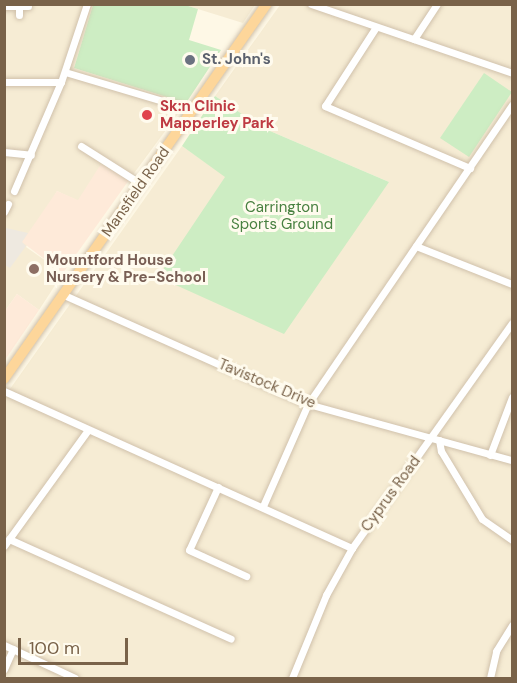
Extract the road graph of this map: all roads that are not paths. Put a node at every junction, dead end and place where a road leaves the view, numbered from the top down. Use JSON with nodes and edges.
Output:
{"nodes":[{"id":1,"x":87,"y":4,"type":"edge"},
{"id":2,"x":310,"y":4,"type":"edge"},
{"id":3,"x":437,"y":4,"type":"edge"},
{"id":4,"x":267,"y":5,"type":"edge"},
{"id":5,"x":4,"y":6,"type":"edge"},
{"id":6,"x":19,"y":6,"type":"edge"},
{"id":7,"x":28,"y":6,"type":"edge"},
{"id":8,"x":20,"y":15,"type":"dead end"},
{"id":9,"x":376,"y":27,"type":"junction"},
{"id":10,"x":414,"y":39,"type":"junction"},
{"id":11,"x":65,"y":72,"type":"junction"},
{"id":12,"x":513,"y":73,"type":"edge"},
{"id":13,"x":4,"y":82,"type":"edge"},
{"id":14,"x":62,"y":82,"type":"junction"},
{"id":15,"x":513,"y":105,"type":"edge"},
{"id":16,"x":193,"y":110,"type":"junction"},
{"id":17,"x":81,"y":146,"type":"dead end"},
{"id":18,"x":4,"y":152,"type":"edge"},
{"id":19,"x":31,"y":155,"type":"junction"},
{"id":20,"x":470,"y":168,"type":"junction"},
{"id":21,"x":141,"y":184,"type":"junction"},
{"id":22,"x":14,"y":191,"type":"dead end"},
{"id":23,"x":8,"y":204,"type":"dead end"},
{"id":24,"x":4,"y":212,"type":"edge"},
{"id":25,"x":416,"y":246,"type":"junction"},
{"id":26,"x":513,"y":284,"type":"edge"},
{"id":27,"x":63,"y":295,"type":"junction"},
{"id":28,"x":513,"y":322,"type":"edge"},
{"id":29,"x":4,"y":379,"type":"edge"},
{"id":30,"x":4,"y":391,"type":"edge"},
{"id":31,"x":513,"y":398,"type":"edge"},
{"id":32,"x":308,"y":404,"type":"junction"},
{"id":33,"x":88,"y":430,"type":"junction"},
{"id":34,"x":436,"y":439,"type":"junction"},
{"id":35,"x":490,"y":455,"type":"junction"},
{"id":36,"x":513,"y":460,"type":"edge"},
{"id":37,"x":218,"y":487,"type":"junction"},
{"id":38,"x":263,"y":506,"type":"junction"},
{"id":39,"x":9,"y":539,"type":"junction"},
{"id":40,"x":513,"y":540,"type":"edge"},
{"id":41,"x":4,"y":546,"type":"edge"},
{"id":42,"x":352,"y":548,"type":"junction"},
{"id":43,"x":246,"y":576,"type":"dead end"},
{"id":44,"x":513,"y":625,"type":"edge"},
{"id":45,"x":231,"y":639,"type":"dead end"},
{"id":46,"x":4,"y":645,"type":"edge"},
{"id":47,"x":13,"y":649,"type":"junction"},
{"id":48,"x":4,"y":669,"type":"edge"},
{"id":49,"x":75,"y":678,"type":"edge"},
{"id":50,"x":292,"y":678,"type":"edge"},
{"id":51,"x":490,"y":678,"type":"edge"}],
"edges":[{"from":1,"to":11,"type":"street"},
{"from":2,"to":9,"type":"street"},
{"from":3,"to":10,"type":"street"},
{"from":4,"to":16,"type":"highway","name":"Mansfield Road"},
{"from":5,"to":6,"type":"street"},
{"from":6,"to":7,"type":"street"},
{"from":6,"to":8,"type":"street"},
{"from":9,"to":10,"type":"street"},
{"from":9,"to":20,"type":"street"},
{"from":10,"to":12,"type":"street"},
{"from":11,"to":14,"type":"street"},
{"from":11,"to":16,"type":"street"},
{"from":13,"to":14,"type":"street"},
{"from":14,"to":19,"type":"street"},
{"from":15,"to":20,"type":"street"},
{"from":16,"to":21,"type":"highway","name":"Mansfield Road"},
{"from":17,"to":21,"type":"street"},
{"from":18,"to":19,"type":"street"},
{"from":19,"to":22,"type":"street"},
{"from":20,"to":25,"type":"street"},
{"from":21,"to":27,"type":"highway","name":"Mansfield Road"},
{"from":23,"to":24,"type":"street"},
{"from":25,"to":26,"type":"street"},
{"from":25,"to":32,"type":"street"},
{"from":27,"to":29,"type":"highway","name":"Mansfield Road"},
{"from":27,"to":32,"type":"street","name":"Tavistock Drive"},
{"from":28,"to":34,"type":"street","name":"Cyprus Road"},
{"from":30,"to":33,"type":"street"},
{"from":31,"to":35,"type":"street"},
{"from":32,"to":34,"type":"street","name":"Tavistock Drive"},
{"from":32,"to":38,"type":"street"},
{"from":33,"to":37,"type":"street"},
{"from":33,"to":39,"type":"street"},
{"from":34,"to":35,"type":"street","name":"Tavistock Drive"},
{"from":34,"to":40,"type":"street"},
{"from":34,"to":42,"type":"street","name":"Cyprus Road"},
{"from":35,"to":36,"type":"street","name":"Tavistock Drive"},
{"from":37,"to":38,"type":"street"},
{"from":37,"to":43,"type":"street"},
{"from":38,"to":42,"type":"street"},
{"from":39,"to":41,"type":"street"},
{"from":39,"to":45,"type":"street"},
{"from":42,"to":50,"type":"street","name":"Cyprus Road"},
{"from":44,"to":51,"type":"street"},
{"from":46,"to":47,"type":"street"},
{"from":47,"to":48,"type":"street"},
{"from":47,"to":49,"type":"street"}]}
